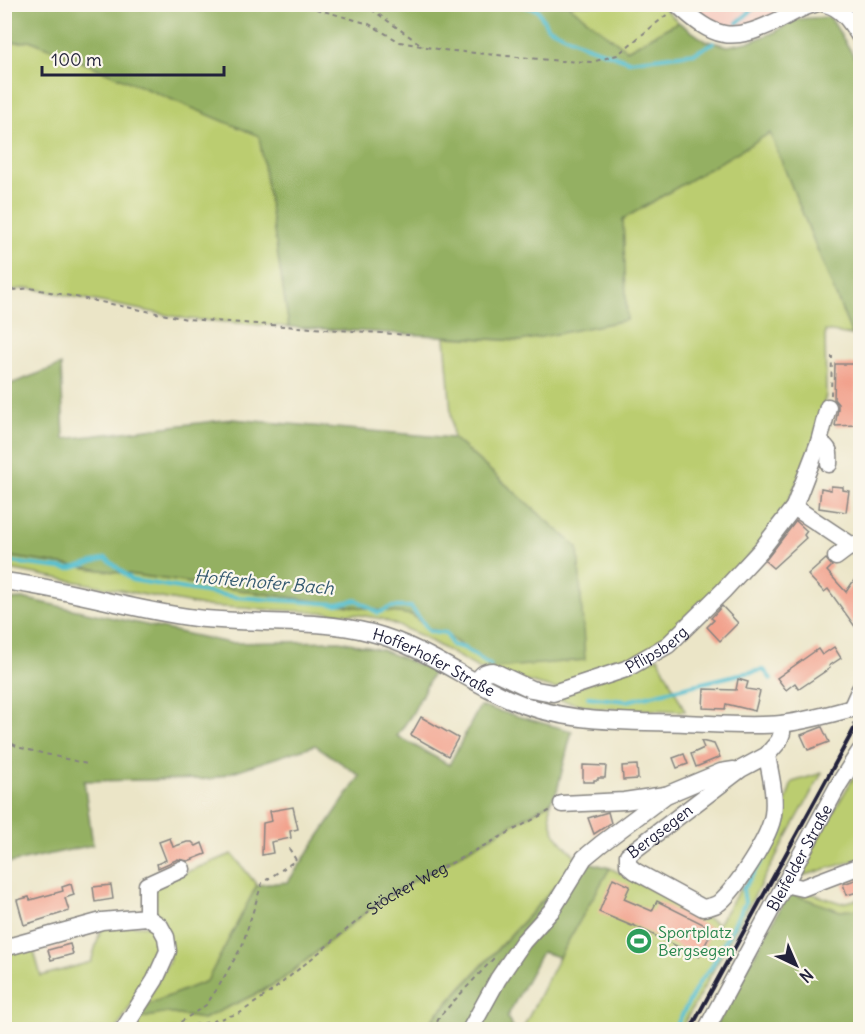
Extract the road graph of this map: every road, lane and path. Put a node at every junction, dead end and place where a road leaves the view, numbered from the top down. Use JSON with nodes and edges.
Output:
{"nodes":[{"id":1,"x":299,"y":4,"type":"edge"},
{"id":2,"x":364,"y":4,"type":"edge"},
{"id":3,"x":677,"y":5,"type":"edge"},
{"id":4,"x":825,"y":5,"type":"edge"},
{"id":5,"x":861,"y":38,"type":"edge"},
{"id":6,"x":425,"y":47,"type":"junction"},
{"id":7,"x":4,"y":291,"type":"edge"},
{"id":8,"x":409,"y":335,"type":"dead end"},
{"id":9,"x":832,"y":356,"type":"dead end"},
{"id":10,"x":828,"y":407,"type":"joint"},
{"id":11,"x":819,"y":442,"type":"junction"},
{"id":12,"x":829,"y":464,"type":"dead end"},
{"id":13,"x":794,"y":507,"type":"junction"},
{"id":14,"x":856,"y":548,"type":"edge"},
{"id":15,"x":836,"y":557,"type":"dead end"},
{"id":16,"x":4,"y":581,"type":"edge"},
{"id":17,"x":477,"y":682,"type":"junction"},
{"id":18,"x":861,"y":689,"type":"edge"},
{"id":19,"x":856,"y":708,"type":"edge"},
{"id":20,"x":782,"y":724,"type":"junction"},
{"id":21,"x":4,"y":740,"type":"edge"},
{"id":22,"x":861,"y":751,"type":"edge"},
{"id":23,"x":767,"y":755,"type":"junction"},
{"id":24,"x":87,"y":764,"type":"dead end"},
{"id":25,"x":741,"y":769,"type":"junction"},
{"id":26,"x":666,"y":795,"type":"junction"},
{"id":27,"x":562,"y":804,"type":"joint"},
{"id":28,"x":287,"y":845,"type":"dead end"},
{"id":29,"x":861,"y":866,"type":"edge"},
{"id":30,"x":182,"y":869,"type":"dead end"},
{"id":31,"x":784,"y":884,"type":"junction"},
{"id":32,"x":147,"y":917,"type":"junction"},
{"id":33,"x":4,"y":948,"type":"edge"},
{"id":34,"x":124,"y":1028,"type":"edge"},
{"id":35,"x":171,"y":1029,"type":"edge"},
{"id":36,"x":470,"y":1029,"type":"edge"},
{"id":37,"x":706,"y":1029,"type":"edge"}],
"edges":[{"from":1,"to":6,"type":"path"},
{"from":2,"to":6,"type":"path"},
{"from":3,"to":4,"type":"street"},
{"from":3,"to":6,"type":"path"},
{"from":4,"to":5,"type":"street"},
{"from":7,"to":8,"type":"path"},
{"from":9,"to":10,"type":"path"},
{"from":10,"to":11,"type":"street","name":"Pflipsberg"},
{"from":11,"to":12,"type":"street"},
{"from":11,"to":13,"type":"street","name":"Pflipsberg"},
{"from":13,"to":14,"type":"street"},
{"from":13,"to":17,"type":"street","name":"Pflipsberg"},
{"from":14,"to":15,"type":"street"},
{"from":16,"to":17,"type":"street","name":"Hofferhofer Straße"},
{"from":17,"to":20,"type":"street","name":"Hofferhofer Straße"},
{"from":18,"to":19,"type":"street"},
{"from":19,"to":20,"type":"street","name":"Hofferhofer Straße"},
{"from":20,"to":23,"type":"street"},
{"from":21,"to":24,"type":"path"},
{"from":22,"to":31,"type":"street","name":"Bleifelder Straße"},
{"from":23,"to":25,"type":"street","name":"Bergsegen"},
{"from":23,"to":25,"type":"street","name":"Bergsegen"},
{"from":25,"to":26,"type":"street","name":"Bergsegen"},
{"from":26,"to":27,"type":"street"},
{"from":26,"to":36,"type":"street","name":"Bergsegen"},
{"from":27,"to":35,"type":"path","name":"Stöcker Weg"},
{"from":28,"to":35,"type":"path"},
{"from":29,"to":31,"type":"street"},
{"from":30,"to":32,"type":"street"},
{"from":31,"to":37,"type":"street","name":"Bleifelder Straße"},
{"from":32,"to":33,"type":"street"},
{"from":32,"to":34,"type":"street"},
{"from":34,"to":35,"type":"path","name":"Stöcker Weg"}]}
